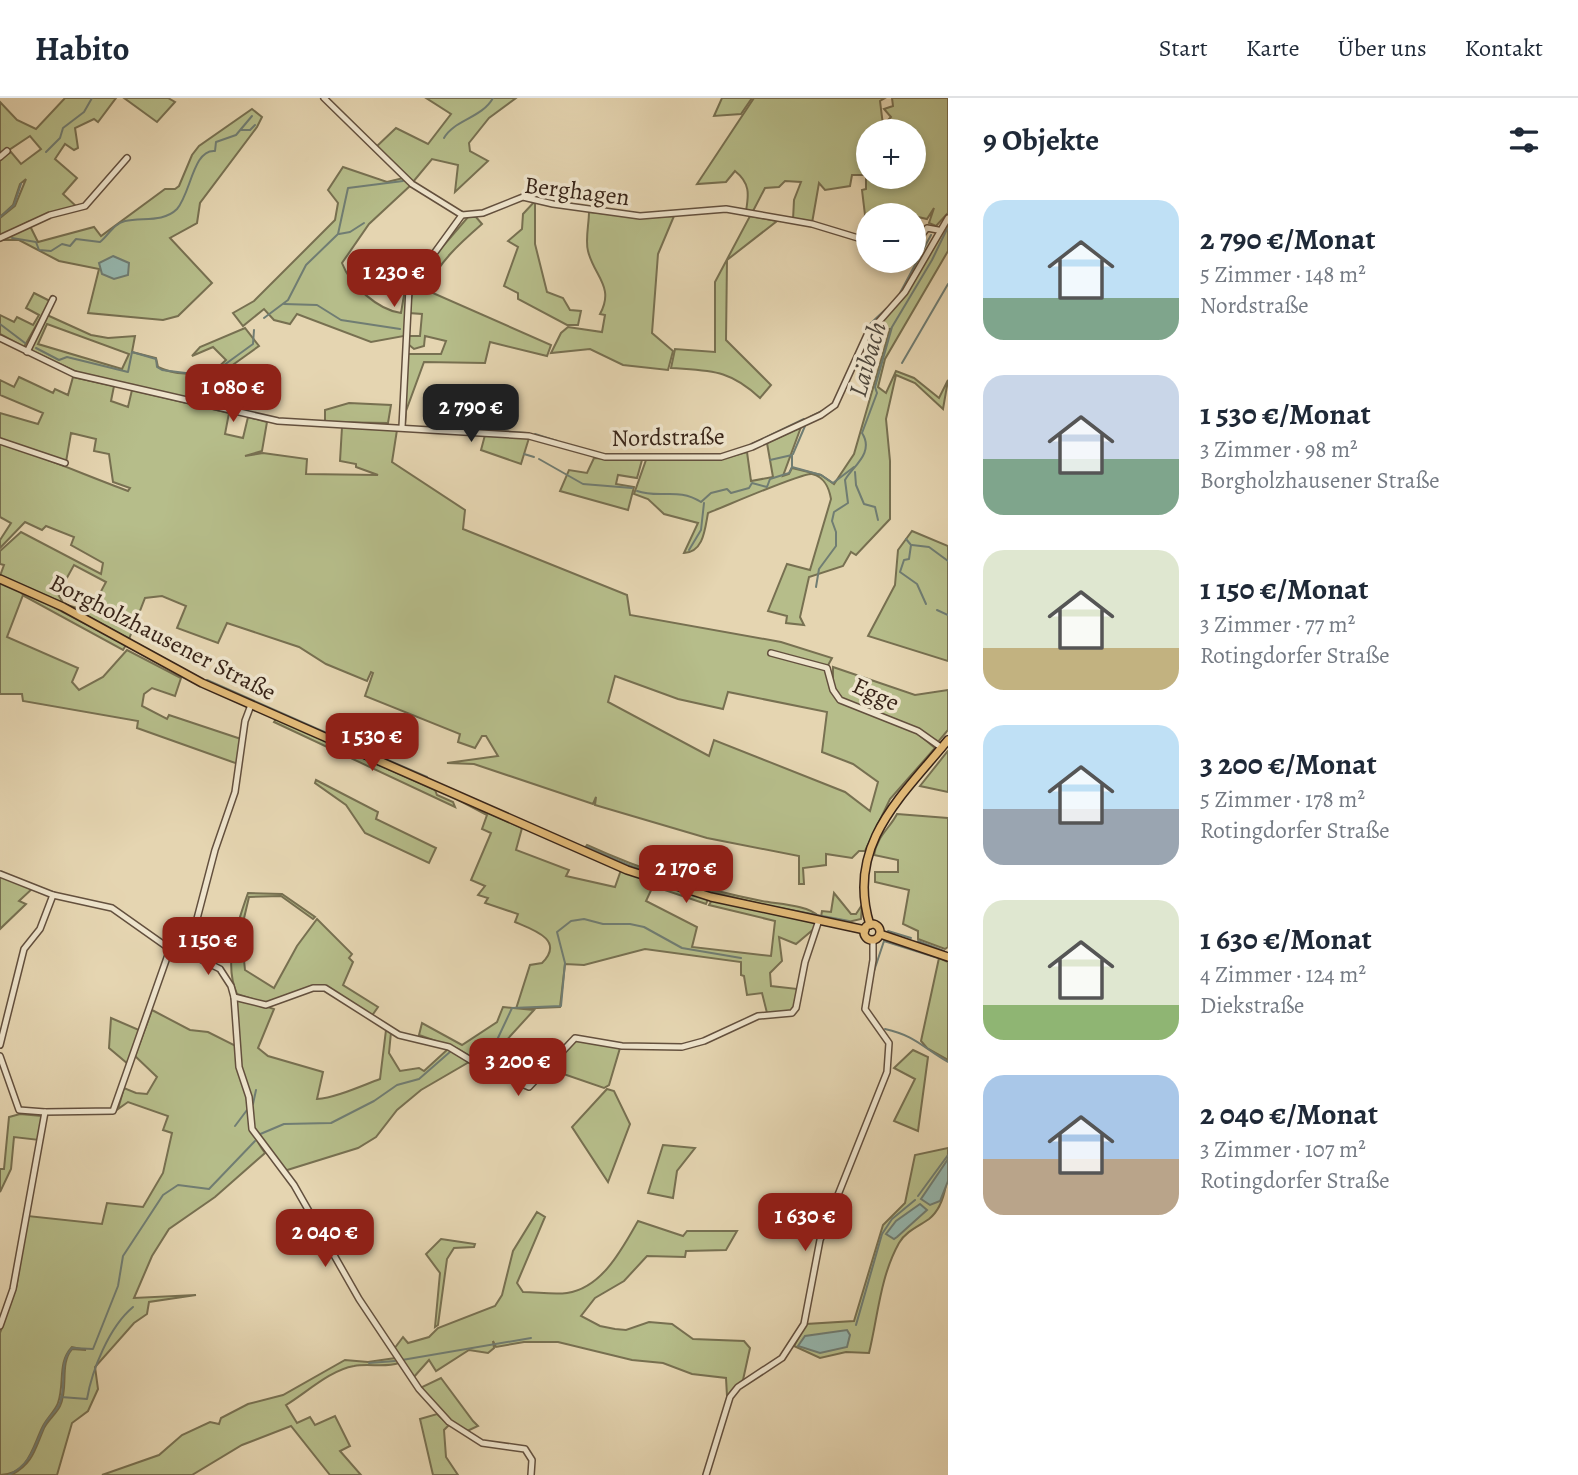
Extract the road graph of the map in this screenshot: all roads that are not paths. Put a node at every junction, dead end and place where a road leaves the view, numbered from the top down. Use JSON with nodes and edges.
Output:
{"nodes":[{"id":1,"x":324,"y":98,"type":"edge"},
{"id":2,"x":7,"y":151,"type":"dead end"},
{"id":3,"x":0,"y":157,"type":"edge"},
{"id":4,"x":127,"y":158,"type":"dead end"},
{"id":5,"x":462,"y":215,"type":"junction"},
{"id":6,"x":948,"y":218,"type":"edge"},
{"id":7,"x":926,"y":229,"type":"edge"},
{"id":8,"x":938,"y":230,"type":"junction"},
{"id":9,"x":856,"y":237,"type":"edge"},
{"id":10,"x":0,"y":238,"type":"edge"},
{"id":11,"x":52,"y":299,"type":"dead end"},
{"id":12,"x":0,"y":338,"type":"edge"},
{"id":13,"x":27,"y":352,"type":"junction"},
{"id":14,"x":400,"y":427,"type":"junction"},
{"id":15,"x":0,"y":441,"type":"edge"},
{"id":16,"x":65,"y":463,"type":"dead end"},
{"id":17,"x":0,"y":579,"type":"edge"},
{"id":18,"x":771,"y":653,"type":"dead end"},
{"id":19,"x":251,"y":705,"type":"junction"},
{"id":20,"x":948,"y":740,"type":"edge"},
{"id":21,"x":942,"y":748,"type":"junction"},
{"id":22,"x":0,"y":874,"type":"edge"},
{"id":23,"x":53,"y":895,"type":"junction"},
{"id":24,"x":867,"y":913,"type":"junction"},
{"id":25,"x":819,"y":920,"type":"junction"},
{"id":26,"x":852,"y":927,"type":"junction"},
{"id":27,"x":868,"y":928,"type":"junction"},
{"id":28,"x":877,"y":937,"type":"junction"},
{"id":29,"x":170,"y":949,"type":"junction"},
{"id":30,"x":188,"y":953,"type":"junction"},
{"id":31,"x":948,"y":957,"type":"edge"},
{"id":32,"x":234,"y":997,"type":"junction"},
{"id":33,"x":0,"y":1045,"type":"edge"},
{"id":34,"x":0,"y":1056,"type":"edge"},
{"id":35,"x":45,"y":1112,"type":"junction"},
{"id":36,"x":0,"y":1326,"type":"edge"},
{"id":37,"x":531,"y":1475,"type":"edge"},
{"id":38,"x":706,"y":1475,"type":"edge"}],
"edges":[{"from":1,"to":5,"type":"street"},
{"from":2,"to":3,"type":"street"},
{"from":4,"to":10,"type":"street"},
{"from":5,"to":9,"type":"street","name":"Berghagen"},
{"from":5,"to":14,"type":"street"},
{"from":6,"to":8,"type":"street","name":"Nordstraße"},
{"from":7,"to":8,"type":"street"},
{"from":8,"to":14,"type":"street","name":"Nordstraße"},
{"from":11,"to":13,"type":"street"},
{"from":12,"to":13,"type":"street","name":"Nordstraße"},
{"from":13,"to":14,"type":"street","name":"Nordstraße"},
{"from":15,"to":16,"type":"street"},
{"from":17,"to":19,"type":"main road","name":"Borgholzhausener Straße"},
{"from":18,"to":21,"type":"street","name":"Egge"},
{"from":19,"to":25,"type":"main road","name":"Borgholzhausener Straße"},
{"from":19,"to":30,"type":"street"},
{"from":20,"to":21,"type":"main road"},
{"from":21,"to":24,"type":"main road"},
{"from":22,"to":23,"type":"street"},
{"from":23,"to":29,"type":"street"},
{"from":23,"to":33,"type":"street"},
{"from":24,"to":26,"type":"main road"},
{"from":24,"to":27,"type":"main road"},
{"from":25,"to":26,"type":"main road","name":"Borgholzhausener Straße"},
{"from":25,"to":32,"type":"street"},
{"from":26,"to":27,"type":"main road","name":"Borgholzhausener Straße"},
{"from":27,"to":28,"type":"main road"},
{"from":27,"to":28,"type":"main road"},
{"from":28,"to":31,"type":"main road"},
{"from":28,"to":38,"type":"street"},
{"from":29,"to":30,"type":"street"},
{"from":29,"to":35,"type":"street"},
{"from":30,"to":32,"type":"street"},
{"from":32,"to":37,"type":"street"},
{"from":34,"to":35,"type":"street"},
{"from":35,"to":36,"type":"street"}]}
